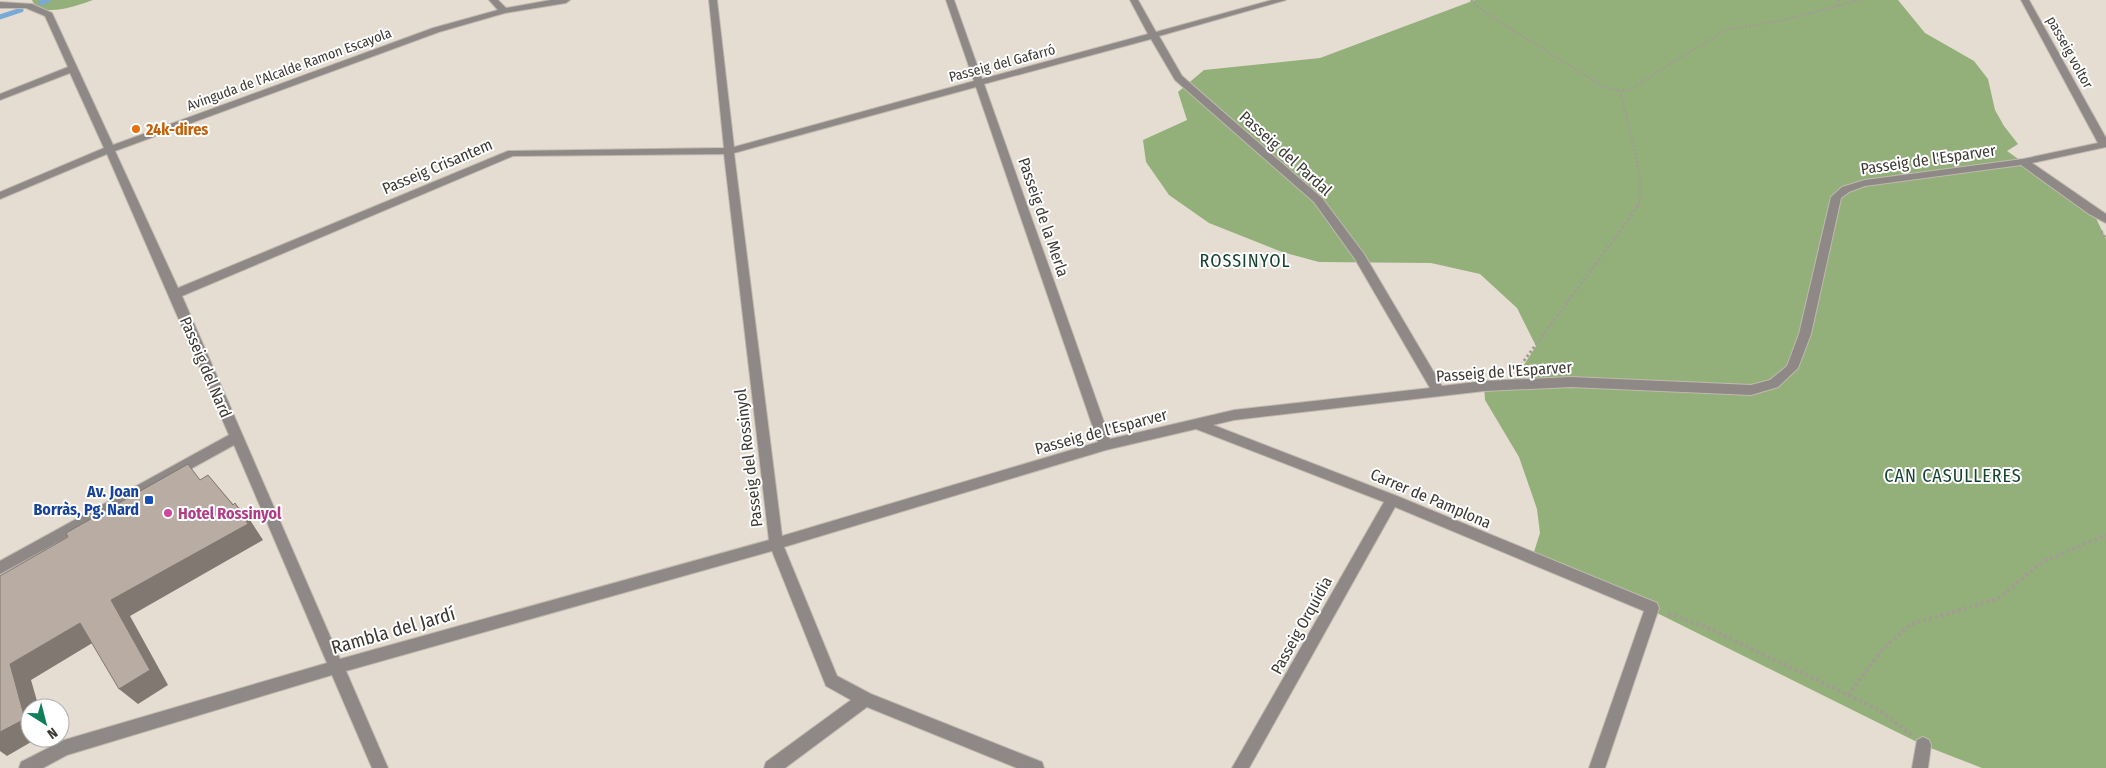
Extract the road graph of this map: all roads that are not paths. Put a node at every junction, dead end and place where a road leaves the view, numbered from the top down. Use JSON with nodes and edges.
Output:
{"nodes":[{"id":1,"x":493,"y":0,"type":"edge"},
{"id":2,"x":566,"y":0,"type":"edge"},
{"id":3,"x":713,"y":0,"type":"edge"},
{"id":4,"x":950,"y":0,"type":"edge"},
{"id":5,"x":1134,"y":0,"type":"edge"},
{"id":6,"x":1282,"y":0,"type":"edge"},
{"id":7,"x":2025,"y":0,"type":"edge"},
{"id":8,"x":0,"y":5,"type":"edge"},
{"id":9,"x":504,"y":11,"type":"junction"},
{"id":10,"x":1153,"y":36,"type":"junction"},
{"id":11,"x":74,"y":68,"type":"junction"},
{"id":12,"x":980,"y":83,"type":"junction"},
{"id":13,"x":0,"y":97,"type":"edge"},
{"id":14,"x":2105,"y":144,"type":"edge"},
{"id":15,"x":110,"y":149,"type":"junction"},
{"id":16,"x":729,"y":151,"type":"junction"},
{"id":17,"x":2023,"y":162,"type":"junction"},
{"id":18,"x":0,"y":196,"type":"edge"},
{"id":19,"x":2106,"y":219,"type":"edge"},
{"id":20,"x":175,"y":294,"type":"junction"},
{"id":21,"x":1438,"y":391,"type":"junction"},
{"id":22,"x":1195,"y":423,"type":"junction"},
{"id":23,"x":236,"y":438,"type":"junction"},
{"id":24,"x":1106,"y":445,"type":"junction"},
{"id":25,"x":1392,"y":500,"type":"junction"},
{"id":26,"x":776,"y":544,"type":"junction"},
{"id":27,"x":0,"y":568,"type":"edge"},
{"id":28,"x":336,"y":667,"type":"junction"},
{"id":29,"x":865,"y":699,"type":"junction"},
{"id":30,"x":1924,"y":745,"type":"road end"},
{"id":31,"x":27,"y":768,"type":"edge"},
{"id":32,"x":380,"y":768,"type":"edge"},
{"id":33,"x":772,"y":768,"type":"edge"},
{"id":34,"x":1036,"y":768,"type":"edge"},
{"id":35,"x":1240,"y":768,"type":"edge"},
{"id":36,"x":1597,"y":768,"type":"edge"},
{"id":37,"x":1920,"y":768,"type":"edge"}],
"edges":[{"from":1,"to":9,"type":"street"},
{"from":2,"to":9,"type":"street","name":"Avinguda de l'Alcalde Ramon Escayola"},
{"from":3,"to":16,"type":"street","name":"Passeig del Rossinyol"},
{"from":4,"to":12,"type":"street","name":"Passeig de la Merla"},
{"from":5,"to":10,"type":"street","name":"Passeig del Pardal"},
{"from":6,"to":10,"type":"street","name":"Passeig del Gafarró"},
{"from":7,"to":14,"type":"street","name":"passeig voltor"},
{"from":8,"to":11,"type":"street","name":"Passeig del Nard"},
{"from":9,"to":15,"type":"street","name":"Avinguda de l'Alcalde Ramon Escayola"},
{"from":10,"to":12,"type":"street","name":"Passeig del Gafarró"},
{"from":10,"to":21,"type":"street","name":"Passeig del Pardal"},
{"from":11,"to":13,"type":"street"},
{"from":11,"to":15,"type":"street","name":"Passeig del Nard"},
{"from":12,"to":16,"type":"street","name":"Passeig del Gafarró"},
{"from":12,"to":24,"type":"street","name":"Passeig de la Merla"},
{"from":14,"to":17,"type":"street","name":"Passeig de l'Esparver"},
{"from":15,"to":18,"type":"street","name":"Avinguda de l'Alcalde Ramon Escayola"},
{"from":15,"to":20,"type":"street","name":"Passeig del Nard"},
{"from":16,"to":20,"type":"street","name":"Passeig Crisantem"},
{"from":16,"to":26,"type":"street","name":"Passeig del Rossinyol"},
{"from":17,"to":19,"type":"street"},
{"from":17,"to":21,"type":"street","name":"Passeig de l'Esparver"},
{"from":20,"to":23,"type":"street","name":"Passeig del Nard"},
{"from":21,"to":22,"type":"street","name":"Passeig de l'Esparver"},
{"from":22,"to":24,"type":"street","name":"Passeig de l'Esparver"},
{"from":22,"to":25,"type":"street","name":"Carrer de Pamplona"},
{"from":23,"to":27,"type":"street"},
{"from":23,"to":28,"type":"street","name":"Passeig del Nard"},
{"from":24,"to":26,"type":"street","name":"Passeig de l'Esparver"},
{"from":25,"to":35,"type":"street","name":"Passeig Orquídia"},
{"from":25,"to":36,"type":"street","name":"Carrer de Pamplona"},
{"from":26,"to":28,"type":"street","name":"Rambla del Jardí"},
{"from":26,"to":29,"type":"street","name":"Passeig del Rossinyol"},
{"from":28,"to":31,"type":"street","name":"Rambla del Jardí"},
{"from":28,"to":32,"type":"street","name":"Passeig del Nard"},
{"from":29,"to":33,"type":"street"},
{"from":29,"to":34,"type":"street","name":"Passeig del Rossinyol"},
{"from":30,"to":37,"type":"street"}]}
